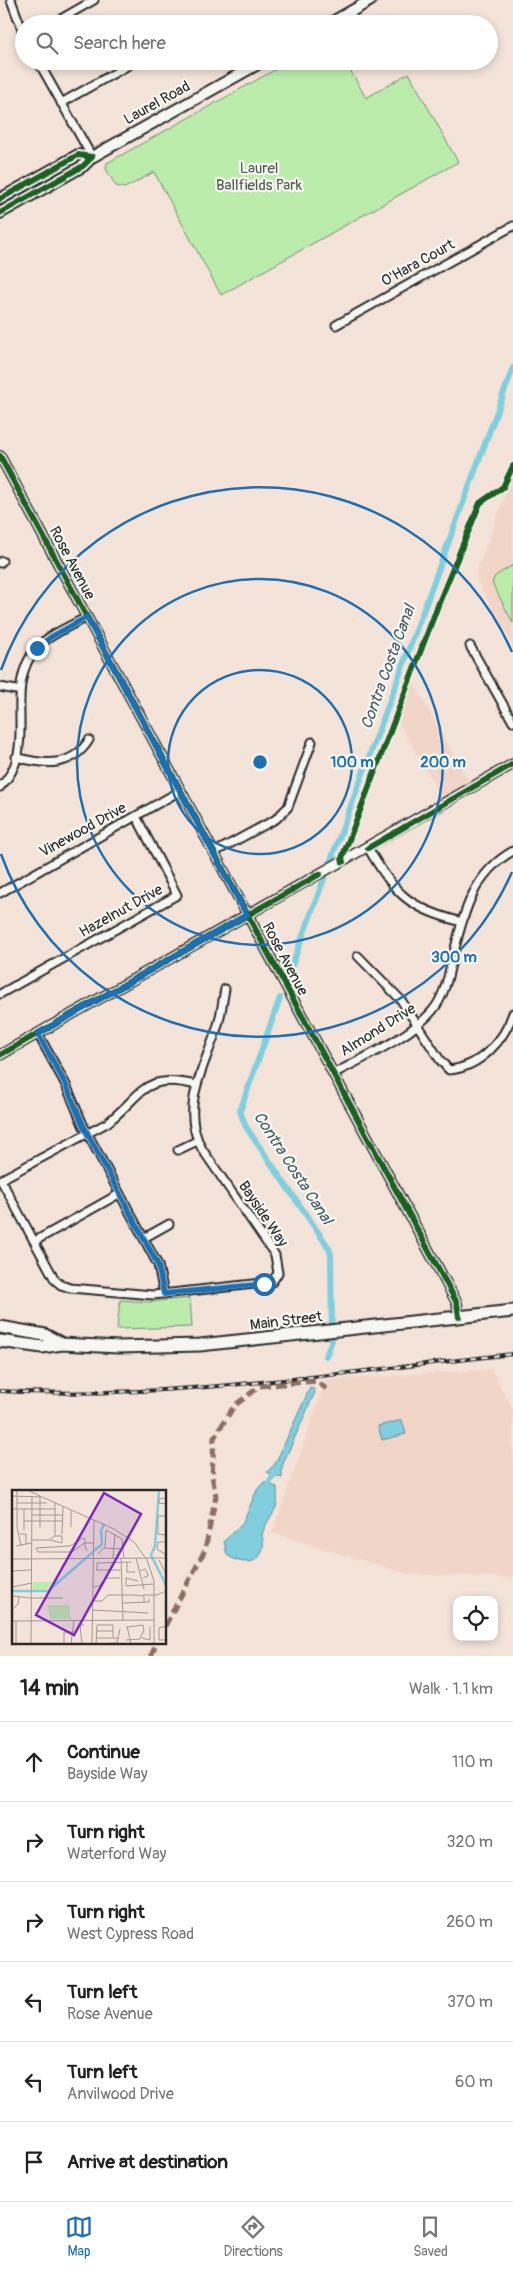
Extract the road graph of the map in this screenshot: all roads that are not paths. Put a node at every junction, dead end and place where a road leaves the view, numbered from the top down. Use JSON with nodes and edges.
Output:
{"nodes":[{"id":1,"x":10,"y":0,"type":"edge"},
{"id":2,"x":94,"y":0,"type":"edge"},
{"id":3,"x":371,"y":0,"type":"edge"},
{"id":4,"x":16,"y":15,"type":"edge"},
{"id":5,"x":68,"y":15,"type":"edge"},
{"id":6,"x":345,"y":15,"type":"edge"},
{"id":7,"x":43,"y":70,"type":"edge"},
{"id":8,"x":120,"y":70,"type":"edge"},
{"id":9,"x":247,"y":70,"type":"edge"},
{"id":10,"x":61,"y":103,"type":"junction"},
{"id":11,"x":92,"y":157,"type":"junction"},
{"id":12,"x":0,"y":199,"type":"edge"},
{"id":13,"x":0,"y":213,"type":"edge"},
{"id":14,"x":513,"y":226,"type":"edge"},
{"id":15,"x":336,"y":325,"type":"dead end"},
{"id":16,"x":1,"y":462,"type":"edge"},
{"id":17,"x":87,"y":617,"type":"junction"},
{"id":18,"x":470,"y":646,"type":"dead end"},
{"id":19,"x":0,"y":687,"type":"edge"},
{"id":20,"x":16,"y":690,"type":"junction"},
{"id":21,"x":513,"y":722,"type":"edge"},
{"id":22,"x":89,"y":740,"type":"dead end"},
{"id":23,"x":312,"y":742,"type":"dead end"},
{"id":24,"x":16,"y":757,"type":"junction"},
{"id":25,"x":513,"y":764,"type":"edge"},
{"id":26,"x":0,"y":787,"type":"edge"},
{"id":27,"x":180,"y":791,"type":"junction"},
{"id":28,"x":136,"y":816,"type":"junction"},
{"id":29,"x":368,"y":848,"type":"junction"},
{"id":30,"x":513,"y":851,"type":"edge"},
{"id":31,"x":213,"y":852,"type":"junction"},
{"id":32,"x":0,"y":893,"type":"edge"},
{"id":33,"x":247,"y":915,"type":"junction"},
{"id":34,"x":462,"y":922,"type":"junction"},
{"id":35,"x":358,"y":956,"type":"dead end"},
{"id":36,"x":224,"y":989,"type":"dead end"},
{"id":37,"x":0,"y":994,"type":"edge"},
{"id":38,"x":513,"y":1013,"type":"edge"},
{"id":39,"x":418,"y":1025,"type":"junction"},
{"id":40,"x":38,"y":1034,"type":"junction"},
{"id":41,"x":0,"y":1055,"type":"edge"},
{"id":42,"x":333,"y":1074,"type":"junction"},
{"id":43,"x":196,"y":1085,"type":"junction"},
{"id":44,"x":87,"y":1133,"type":"junction"},
{"id":45,"x":197,"y":1141,"type":"junction"},
{"id":46,"x":178,"y":1150,"type":"dead end"},
{"id":47,"x":0,"y":1180,"type":"edge"},
{"id":48,"x":119,"y":1194,"type":"junction"},
{"id":49,"x":169,"y":1224,"type":"dead end"},
{"id":50,"x":144,"y":1238,"type":"junction"},
{"id":51,"x":35,"y":1241,"type":"junction"},
{"id":52,"x":164,"y":1294,"type":"junction"},
{"id":53,"x":513,"y":1311,"type":"edge"},
{"id":54,"x":459,"y":1317,"type":"junction"},
{"id":55,"x":0,"y":1327,"type":"edge"},
{"id":56,"x":0,"y":1340,"type":"edge"},
{"id":57,"x":62,"y":1344,"type":"junction"}],
"edges":[{"from":1,"to":4,"type":"street"},
{"from":2,"to":5,"type":"street"},
{"from":3,"to":6,"type":"main road"},
{"from":7,"to":10,"type":"street"},
{"from":8,"to":10,"type":"street"},
{"from":9,"to":11,"type":"main road","name":"Laurel Road"},
{"from":10,"to":11,"type":"street"},
{"from":11,"to":12,"type":"main road","name":"Laurel Road"},
{"from":11,"to":13,"type":"main road","name":"Laurel Road"},
{"from":14,"to":15,"type":"street","name":"O'Hara Court"},
{"from":16,"to":17,"type":"street","name":"Rose Avenue"},
{"from":17,"to":20,"type":"street"},
{"from":17,"to":27,"type":"street","name":"Rose Avenue"},
{"from":18,"to":21,"type":"street"},
{"from":19,"to":20,"type":"street"},
{"from":20,"to":24,"type":"street"},
{"from":22,"to":24,"type":"street"},
{"from":23,"to":31,"type":"street"},
{"from":24,"to":26,"type":"street"},
{"from":25,"to":29,"type":"street"},
{"from":27,"to":28,"type":"street","name":"Vinewood Drive"},
{"from":27,"to":31,"type":"street","name":"Rose Avenue"},
{"from":28,"to":32,"type":"street","name":"Vinewood Drive"},
{"from":28,"to":37,"type":"street","name":"Hazelnut Drive"},
{"from":29,"to":33,"type":"street"},
{"from":29,"to":34,"type":"street"},
{"from":30,"to":34,"type":"street","name":"Almond Drive"},
{"from":31,"to":33,"type":"street","name":"Rose Avenue"},
{"from":33,"to":40,"type":"street"},
{"from":33,"to":42,"type":"street","name":"Rose Avenue"},
{"from":34,"to":39,"type":"street","name":"Almond Drive"},
{"from":35,"to":39,"type":"street"},
{"from":36,"to":43,"type":"street","name":"Bayside Way"},
{"from":38,"to":39,"type":"street"},
{"from":39,"to":42,"type":"street","name":"Almond Drive"},
{"from":40,"to":41,"type":"street"},
{"from":40,"to":44,"type":"street"},
{"from":42,"to":54,"type":"street","name":"Rose Avenue"},
{"from":43,"to":44,"type":"street"},
{"from":43,"to":45,"type":"street","name":"Bayside Way"},
{"from":44,"to":47,"type":"street"},
{"from":44,"to":48,"type":"street"},
{"from":45,"to":46,"type":"street"},
{"from":45,"to":52,"type":"street","name":"Bayside Way"},
{"from":47,"to":51,"type":"street","name":"Bayside Way"},
{"from":48,"to":50,"type":"street"},
{"from":48,"to":51,"type":"street"},
{"from":49,"to":50,"type":"street"},
{"from":50,"to":52,"type":"street"},
{"from":51,"to":52,"type":"street","name":"Bayside Way"},
{"from":53,"to":54,"type":"main road","name":"Main Street"},
{"from":54,"to":57,"type":"main road","name":"Main Street"},
{"from":55,"to":57,"type":"main road","name":"Main Street"},
{"from":56,"to":57,"type":"main road","name":"Main Street"}]}
